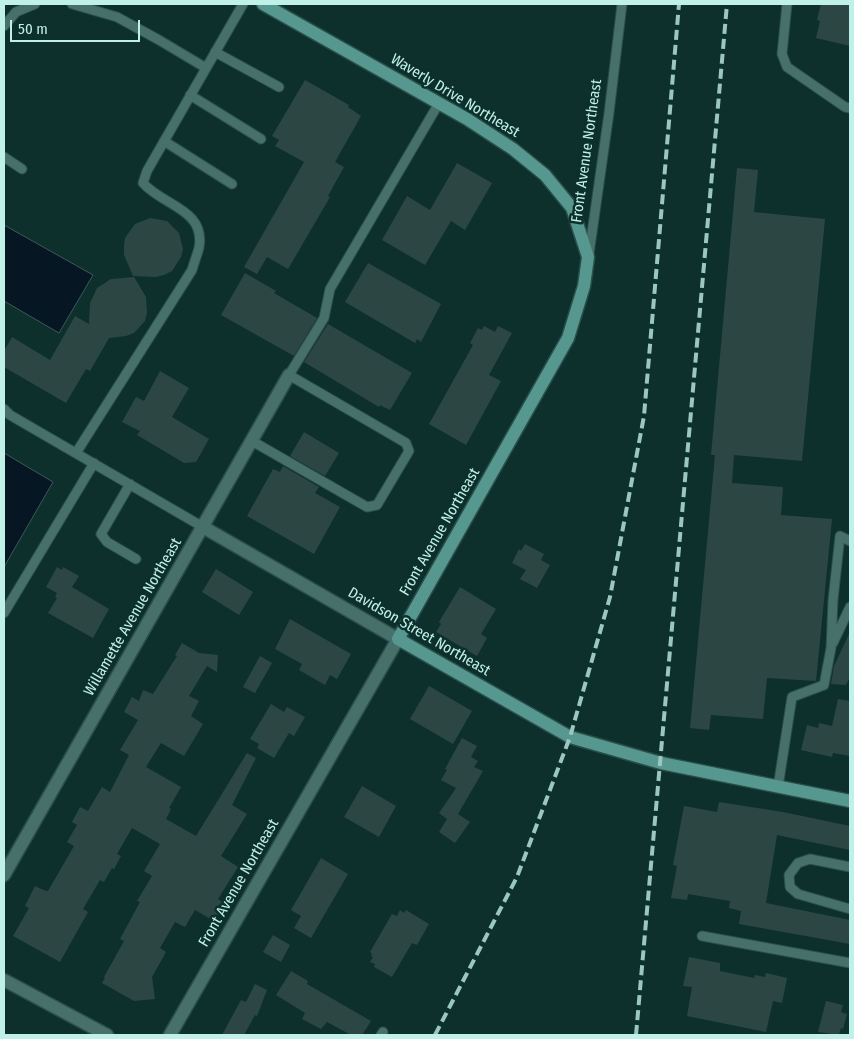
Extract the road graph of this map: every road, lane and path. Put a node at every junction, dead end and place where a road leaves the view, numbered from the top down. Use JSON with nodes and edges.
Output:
{"nodes":[{"id":1,"x":35,"y":4,"type":"edge"},
{"id":2,"x":72,"y":4,"type":"edge"},
{"id":3,"x":243,"y":4,"type":"edge"},
{"id":4,"x":263,"y":4,"type":"edge"},
{"id":5,"x":622,"y":4,"type":"edge"},
{"id":6,"x":787,"y":4,"type":"edge"},
{"id":7,"x":4,"y":26,"type":"edge"},
{"id":8,"x":215,"y":52,"type":"junction"},
{"id":9,"x":206,"y":68,"type":"junction"},
{"id":10,"x":279,"y":87,"type":"dead end"},
{"id":11,"x":190,"y":95,"type":"junction"},
{"id":12,"x":439,"y":103,"type":"junction"},
{"id":13,"x":850,"y":108,"type":"edge"},
{"id":14,"x":261,"y":139,"type":"dead end"},
{"id":15,"x":164,"y":141,"type":"junction"},
{"id":16,"x":4,"y":158,"type":"edge"},
{"id":17,"x":22,"y":169,"type":"dead end"},
{"id":18,"x":232,"y":184,"type":"dead end"},
{"id":19,"x":588,"y":257,"type":"junction"},
{"id":20,"x":289,"y":375,"type":"junction"},
{"id":21,"x":4,"y":409,"type":"edge"},
{"id":22,"x":252,"y":442,"type":"junction"},
{"id":23,"x":76,"y":453,"type":"junction"},
{"id":24,"x":94,"y":463,"type":"junction"},
{"id":25,"x":130,"y":484,"type":"junction"},
{"id":26,"x":204,"y":526,"type":"junction"},
{"id":27,"x":850,"y":541,"type":"edge"},
{"id":28,"x":136,"y":559,"type":"dead end"},
{"id":29,"x":850,"y":607,"type":"edge"},
{"id":30,"x":4,"y":613,"type":"edge"},
{"id":31,"x":398,"y":639,"type":"junction"},
{"id":32,"x":831,"y":648,"type":"junction"},
{"id":33,"x":778,"y":787,"type":"junction"},
{"id":34,"x":850,"y":801,"type":"edge"},
{"id":35,"x":850,"y":867,"type":"edge"},
{"id":36,"x":4,"y":874,"type":"edge"},
{"id":37,"x":850,"y":909,"type":"edge"},
{"id":38,"x":702,"y":936,"type":"dead end"},
{"id":39,"x":850,"y":963,"type":"edge"},
{"id":40,"x":4,"y":980,"type":"edge"},
{"id":41,"x":108,"y":1035,"type":"edge"},
{"id":42,"x":170,"y":1035,"type":"edge"}],
"edges":[{"from":1,"to":7,"type":"lane"},
{"from":2,"to":9,"type":"lane"},
{"from":3,"to":8,"type":"lane"},
{"from":4,"to":12,"type":"street","name":"Waverly Drive Northeast"},
{"from":5,"to":19,"type":"lane","name":"Front Avenue Northeast"},
{"from":6,"to":13,"type":"lane"},
{"from":8,"to":9,"type":"lane"},
{"from":8,"to":10,"type":"lane"},
{"from":9,"to":11,"type":"lane"},
{"from":11,"to":14,"type":"lane"},
{"from":11,"to":15,"type":"lane"},
{"from":12,"to":19,"type":"street","name":"Waverly Drive Northeast"},
{"from":12,"to":20,"type":"lane"},
{"from":15,"to":18,"type":"lane"},
{"from":15,"to":23,"type":"lane"},
{"from":16,"to":17,"type":"lane"},
{"from":19,"to":31,"type":"street","name":"Front Avenue Northeast"},
{"from":20,"to":22,"type":"street","name":"Willamette Avenue Northeast"},
{"from":20,"to":22,"type":"lane"},
{"from":21,"to":23,"type":"lane","name":"Davidson Street Northeast"},
{"from":22,"to":26,"type":"street","name":"Willamette Avenue Northeast"},
{"from":23,"to":24,"type":"lane","name":"Davidson Street Northeast"},
{"from":24,"to":25,"type":"lane","name":"Davidson Street Northeast"},
{"from":24,"to":30,"type":"lane"},
{"from":25,"to":26,"type":"lane","name":"Davidson Street Northeast"},
{"from":25,"to":28,"type":"lane"},
{"from":26,"to":31,"type":"street","name":"Davidson Street Northeast"},
{"from":26,"to":36,"type":"street","name":"Willamette Avenue Northeast"},
{"from":27,"to":32,"type":"lane"},
{"from":29,"to":32,"type":"lane"},
{"from":31,"to":33,"type":"street","name":"Davidson Street Northeast"},
{"from":31,"to":42,"type":"street","name":"Front Avenue Northeast"},
{"from":32,"to":33,"type":"lane"},
{"from":33,"to":34,"type":"street","name":"Davidson Street Northeast"},
{"from":35,"to":37,"type":"lane"},
{"from":38,"to":39,"type":"lane"},
{"from":40,"to":41,"type":"street"}]}
